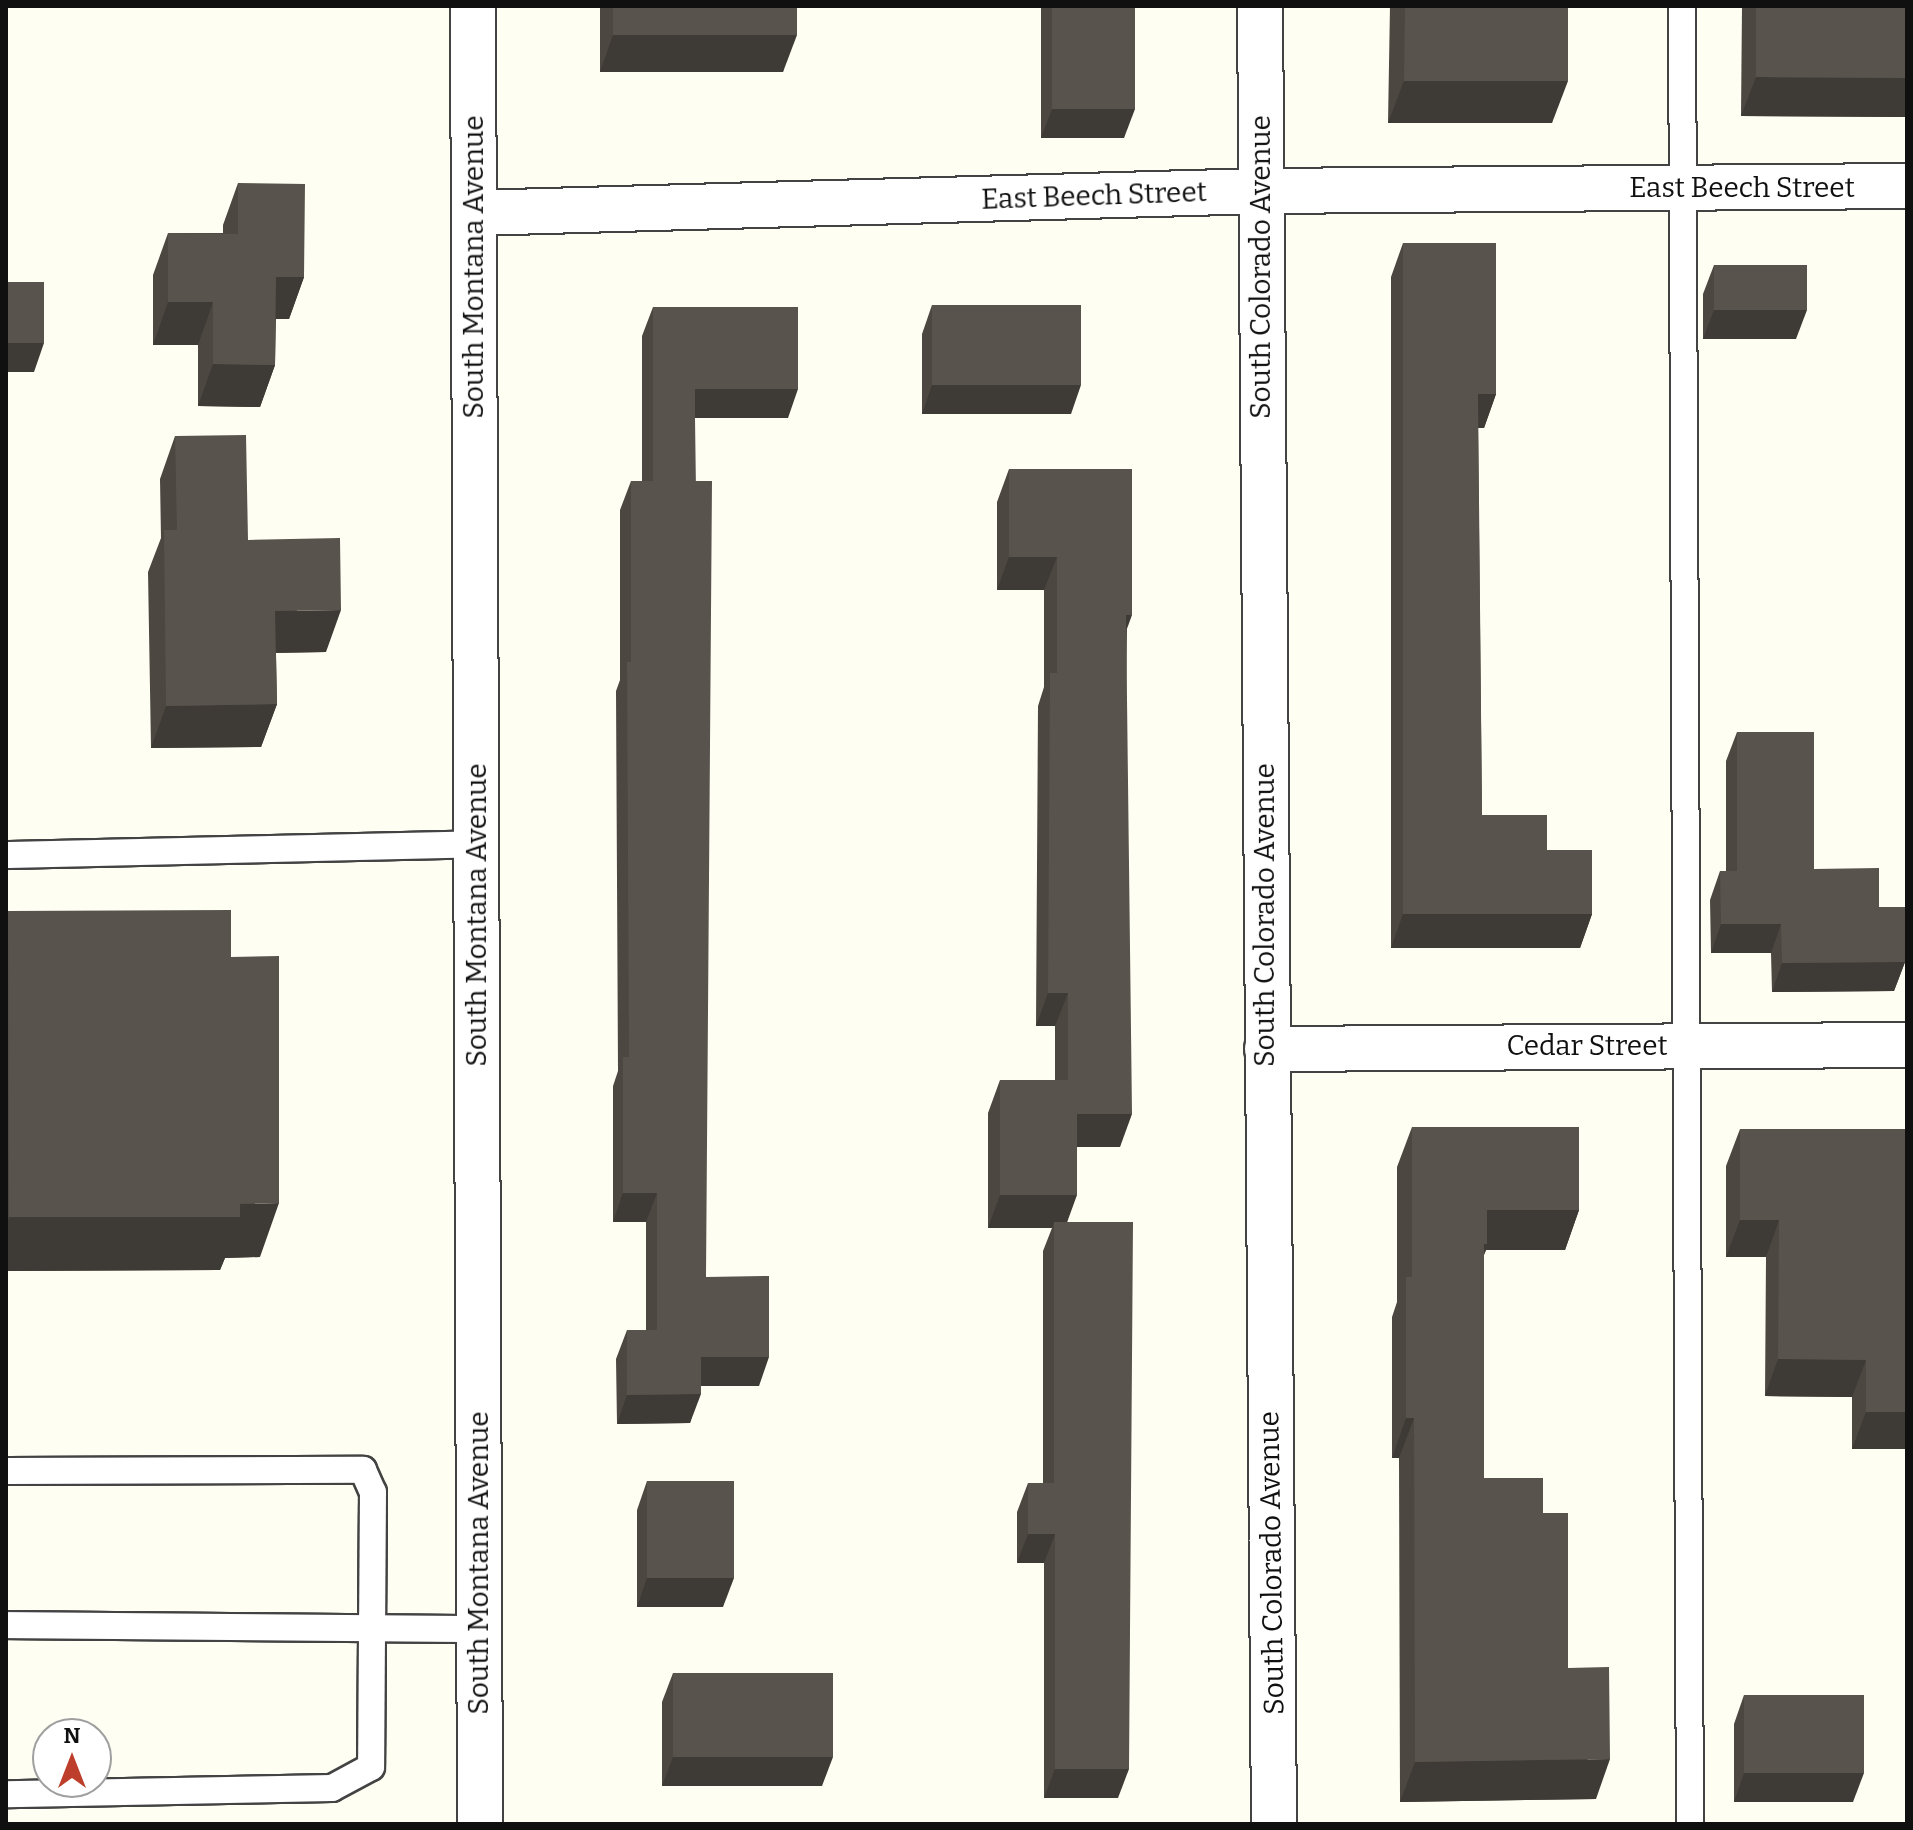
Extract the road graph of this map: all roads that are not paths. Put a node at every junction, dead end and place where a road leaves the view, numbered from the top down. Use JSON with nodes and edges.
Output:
{"nodes":[{"id":1,"x":473,"y":6,"type":"edge"},
{"id":2,"x":1260,"y":6,"type":"edge"},
{"id":3,"x":1682,"y":6,"type":"edge"},
{"id":4,"x":1907,"y":186,"type":"edge"},
{"id":5,"x":1682,"y":188,"type":"junction"},
{"id":6,"x":1260,"y":191,"type":"junction"},
{"id":7,"x":474,"y":213,"type":"junction"},
{"id":8,"x":476,"y":844,"type":"junction"},
{"id":9,"x":6,"y":855,"type":"edge"},
{"id":10,"x":1907,"y":1045,"type":"edge"},
{"id":11,"x":1687,"y":1046,"type":"junction"},
{"id":12,"x":1267,"y":1049,"type":"junction"},
{"id":13,"x":6,"y":1471,"type":"edge"},
{"id":14,"x":6,"y":1625,"type":"edge"},
{"id":15,"x":372,"y":1628,"type":"junction"},
{"id":16,"x":479,"y":1629,"type":"junction"},
{"id":17,"x":6,"y":1794,"type":"edge"},
{"id":18,"x":480,"y":1824,"type":"edge"},
{"id":19,"x":1274,"y":1824,"type":"edge"},
{"id":20,"x":1690,"y":1824,"type":"edge"}],
"edges":[{"from":1,"to":7,"type":"street","name":"South Montana Avenue"},
{"from":2,"to":6,"type":"street","name":"South Colorado Avenue"},
{"from":3,"to":5,"type":"lane"},
{"from":4,"to":5,"type":"street","name":"East Beech Street"},
{"from":5,"to":6,"type":"street","name":"East Beech Street"},
{"from":5,"to":11,"type":"lane"},
{"from":6,"to":7,"type":"street","name":"East Beech Street"},
{"from":6,"to":12,"type":"street","name":"South Colorado Avenue"},
{"from":7,"to":8,"type":"street","name":"South Montana Avenue"},
{"from":8,"to":9,"type":"lane"},
{"from":8,"to":16,"type":"street","name":"South Montana Avenue"},
{"from":10,"to":11,"type":"street","name":"Cedar Street"},
{"from":11,"to":12,"type":"street","name":"Cedar Street"},
{"from":11,"to":20,"type":"lane"},
{"from":12,"to":19,"type":"street","name":"South Colorado Avenue"},
{"from":13,"to":15,"type":"lane"},
{"from":14,"to":15,"type":"lane"},
{"from":15,"to":16,"type":"lane"},
{"from":15,"to":17,"type":"lane"},
{"from":16,"to":18,"type":"street","name":"South Montana Avenue"}]}
